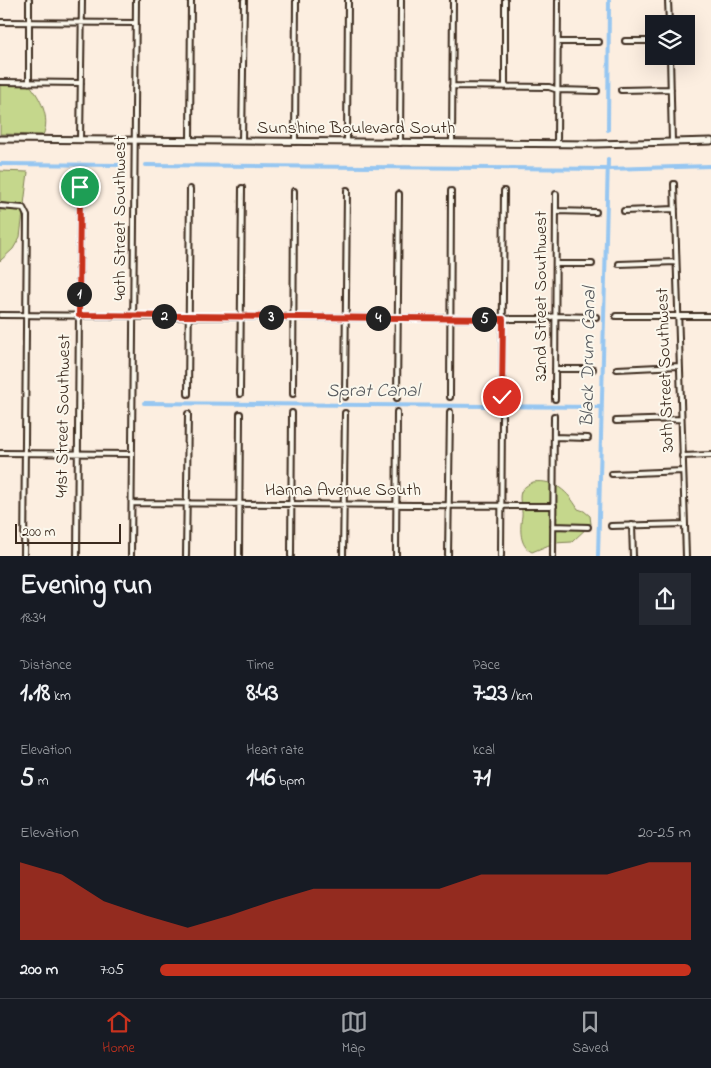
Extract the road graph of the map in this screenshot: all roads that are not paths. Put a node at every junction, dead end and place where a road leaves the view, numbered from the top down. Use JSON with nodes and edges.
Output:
{"nodes":[{"id":1,"x":29,"y":0,"type":"edge"},
{"id":2,"x":82,"y":0,"type":"edge"},
{"id":3,"x":136,"y":0,"type":"edge"},
{"id":4,"x":191,"y":0,"type":"edge"},
{"id":5,"x":244,"y":0,"type":"edge"},
{"id":6,"x":296,"y":0,"type":"edge"},
{"id":7,"x":348,"y":0,"type":"edge"},
{"id":8,"x":401,"y":0,"type":"edge"},
{"id":9,"x":453,"y":0,"type":"edge"},
{"id":10,"x":505,"y":0,"type":"edge"},
{"id":11,"x":558,"y":0,"type":"edge"},
{"id":12,"x":668,"y":0,"type":"edge"},
{"id":13,"x":669,"y":15,"type":"edge"},
{"id":14,"x":0,"y":22,"type":"edge"},
{"id":15,"x":29,"y":22,"type":"junction"},
{"id":16,"x":81,"y":23,"type":"junction"},
{"id":17,"x":136,"y":23,"type":"junction"},
{"id":18,"x":645,"y":40,"type":"edge"},
{"id":19,"x":624,"y":41,"type":"dead end"},
{"id":20,"x":558,"y":42,"type":"junction"},
{"id":21,"x":599,"y":42,"type":"dead end"},
{"id":22,"x":670,"y":65,"type":"edge"},
{"id":23,"x":0,"y":82,"type":"edge"},
{"id":24,"x":28,"y":83,"type":"junction"},
{"id":25,"x":81,"y":83,"type":"junction"},
{"id":26,"x":452,"y":86,"type":"junction"},
{"id":27,"x":505,"y":87,"type":"junction"},
{"id":28,"x":671,"y":89,"type":"junction"},
{"id":29,"x":558,"y":90,"type":"junction"},
{"id":30,"x":621,"y":90,"type":"dead end"},
{"id":31,"x":597,"y":91,"type":"dead end"},
{"id":32,"x":0,"y":139,"type":"edge"},
{"id":33,"x":80,"y":140,"type":"junction"},
{"id":34,"x":135,"y":140,"type":"junction"},
{"id":35,"x":190,"y":141,"type":"junction"},
{"id":36,"x":242,"y":141,"type":"junction"},
{"id":37,"x":711,"y":141,"type":"edge"},
{"id":38,"x":295,"y":142,"type":"junction"},
{"id":39,"x":347,"y":142,"type":"junction"},
{"id":40,"x":672,"y":142,"type":"junction"},
{"id":41,"x":400,"y":143,"type":"junction"},
{"id":42,"x":452,"y":143,"type":"junction"},
{"id":43,"x":557,"y":144,"type":"junction"},
{"id":44,"x":674,"y":184,"type":"dead end"},
{"id":45,"x":80,"y":187,"type":"dead end"},
{"id":46,"x":242,"y":188,"type":"dead end"},
{"id":47,"x":190,"y":189,"type":"dead end"},
{"id":48,"x":347,"y":190,"type":"dead end"},
{"id":49,"x":504,"y":190,"type":"dead end"},
{"id":50,"x":294,"y":191,"type":"dead end"},
{"id":51,"x":451,"y":191,"type":"dead end"},
{"id":52,"x":399,"y":194,"type":"dead end"},
{"id":53,"x":556,"y":194,"type":"dead end"},
{"id":54,"x":0,"y":206,"type":"edge"},
{"id":55,"x":675,"y":209,"type":"junction"},
{"id":56,"x":556,"y":211,"type":"junction"},
{"id":57,"x":624,"y":211,"type":"dead end"},
{"id":58,"x":596,"y":212,"type":"dead end"},
{"id":59,"x":676,"y":262,"type":"junction"},
{"id":60,"x":556,"y":264,"type":"junction"},
{"id":61,"x":592,"y":264,"type":"dead end"},
{"id":62,"x":619,"y":264,"type":"dead end"},
{"id":63,"x":0,"y":315,"type":"edge"},
{"id":64,"x":27,"y":315,"type":"junction"},
{"id":65,"x":79,"y":315,"type":"junction"},
{"id":66,"x":134,"y":316,"type":"junction"},
{"id":67,"x":188,"y":316,"type":"junction"},
{"id":68,"x":555,"y":316,"type":"junction"},
{"id":69,"x":596,"y":316,"type":"dead end"},
{"id":70,"x":616,"y":316,"type":"dead end"},
{"id":71,"x":711,"y":316,"type":"edge"},
{"id":72,"x":241,"y":317,"type":"junction"},
{"id":73,"x":293,"y":317,"type":"junction"},
{"id":74,"x":679,"y":317,"type":"junction"},
{"id":75,"x":346,"y":318,"type":"junction"},
{"id":76,"x":398,"y":318,"type":"junction"},
{"id":77,"x":450,"y":318,"type":"junction"},
{"id":78,"x":503,"y":319,"type":"junction"},
{"id":79,"x":680,"y":366,"type":"junction"},
{"id":80,"x":555,"y":369,"type":"junction"},
{"id":81,"x":593,"y":369,"type":"dead end"},
{"id":82,"x":617,"y":369,"type":"dead end"},
{"id":83,"x":188,"y":394,"type":"dead end"},
{"id":84,"x":240,"y":394,"type":"dead end"},
{"id":85,"x":293,"y":394,"type":"dead end"},
{"id":86,"x":345,"y":397,"type":"dead end"},
{"id":87,"x":450,"y":397,"type":"dead end"},
{"id":88,"x":502,"y":397,"type":"dead end"},
{"id":89,"x":397,"y":398,"type":"dead end"},
{"id":90,"x":554,"y":399,"type":"dead end"},
{"id":91,"x":397,"y":412,"type":"dead end"},
{"id":92,"x":450,"y":412,"type":"dead end"},
{"id":93,"x":292,"y":413,"type":"dead end"},
{"id":94,"x":345,"y":413,"type":"dead end"},
{"id":95,"x":188,"y":414,"type":"dead end"},
{"id":96,"x":240,"y":414,"type":"dead end"},
{"id":97,"x":502,"y":416,"type":"dead end"},
{"id":98,"x":554,"y":416,"type":"dead end"},
{"id":99,"x":681,"y":419,"type":"junction"},
{"id":100,"x":616,"y":421,"type":"dead end"},
{"id":101,"x":554,"y":437,"type":"junction"},
{"id":102,"x":588,"y":438,"type":"dead end"},
{"id":103,"x":0,"y":453,"type":"edge"},
{"id":104,"x":25,"y":453,"type":"junction"},
{"id":105,"x":77,"y":454,"type":"junction"},
{"id":106,"x":132,"y":454,"type":"junction"},
{"id":107,"x":711,"y":455,"type":"edge"},
{"id":108,"x":682,"y":456,"type":"junction"},
{"id":109,"x":683,"y":471,"type":"junction"},
{"id":110,"x":612,"y":474,"type":"dead end"},
{"id":111,"x":132,"y":503,"type":"junction"},
{"id":112,"x":187,"y":503,"type":"junction"},
{"id":113,"x":239,"y":504,"type":"junction"},
{"id":114,"x":291,"y":504,"type":"junction"},
{"id":115,"x":344,"y":504,"type":"junction"},
{"id":116,"x":396,"y":505,"type":"junction"},
{"id":117,"x":449,"y":506,"type":"junction"},
{"id":118,"x":501,"y":506,"type":"junction"},
{"id":119,"x":554,"y":506,"type":"junction"},
{"id":120,"x":685,"y":524,"type":"junction"},
{"id":121,"x":632,"y":525,"type":"junction"},
{"id":122,"x":553,"y":526,"type":"junction"},
{"id":123,"x":611,"y":526,"type":"dead end"},
{"id":124,"x":588,"y":527,"type":"dead end"},
{"id":125,"x":24,"y":556,"type":"edge"},
{"id":126,"x":77,"y":556,"type":"edge"},
{"id":127,"x":131,"y":556,"type":"edge"},
{"id":128,"x":186,"y":556,"type":"edge"},
{"id":129,"x":238,"y":556,"type":"edge"},
{"id":130,"x":291,"y":556,"type":"edge"},
{"id":131,"x":344,"y":556,"type":"edge"},
{"id":132,"x":396,"y":556,"type":"edge"},
{"id":133,"x":448,"y":556,"type":"edge"},
{"id":134,"x":501,"y":556,"type":"edge"},
{"id":135,"x":553,"y":556,"type":"edge"},
{"id":136,"x":633,"y":556,"type":"edge"},
{"id":137,"x":686,"y":556,"type":"edge"}],
"edges":[{"from":1,"to":15,"type":"street"},
{"from":2,"to":16,"type":"street"},
{"from":3,"to":17,"type":"street","name":"40th Street Southwest"},
{"from":4,"to":35,"type":"street"},
{"from":5,"to":36,"type":"street"},
{"from":6,"to":38,"type":"street"},
{"from":7,"to":39,"type":"street"},
{"from":8,"to":41,"type":"street"},
{"from":9,"to":26,"type":"street"},
{"from":10,"to":27,"type":"street"},
{"from":11,"to":20,"type":"street"},
{"from":12,"to":13,"type":"street"},
{"from":14,"to":15,"type":"street"},
{"from":15,"to":16,"type":"street"},
{"from":15,"to":24,"type":"street"},
{"from":16,"to":17,"type":"street"},
{"from":16,"to":25,"type":"street"},
{"from":17,"to":34,"type":"street","name":"40th Street Southwest"},
{"from":18,"to":19,"type":"street"},
{"from":20,"to":21,"type":"street"},
{"from":20,"to":29,"type":"street"},
{"from":22,"to":28,"type":"street"},
{"from":23,"to":24,"type":"street"},
{"from":24,"to":25,"type":"street"},
{"from":25,"to":33,"type":"street"},
{"from":26,"to":27,"type":"street"},
{"from":26,"to":42,"type":"street"},
{"from":27,"to":29,"type":"street"},
{"from":28,"to":30,"type":"street"},
{"from":28,"to":40,"type":"street"},
{"from":29,"to":31,"type":"street"},
{"from":29,"to":43,"type":"street"},
{"from":32,"to":33,"type":"street","name":"Sunshine Boulevard South"},
{"from":33,"to":34,"type":"street","name":"Sunshine Boulevard South"},
{"from":34,"to":35,"type":"street","name":"Sunshine Boulevard South"},
{"from":34,"to":66,"type":"street","name":"40th Street Southwest"},
{"from":35,"to":36,"type":"street","name":"Sunshine Boulevard South"},
{"from":36,"to":38,"type":"street","name":"Sunshine Boulevard South"},
{"from":37,"to":40,"type":"street","name":"Sunshine Boulevard South"},
{"from":38,"to":39,"type":"street","name":"Sunshine Boulevard South"},
{"from":39,"to":41,"type":"street","name":"Sunshine Boulevard South"},
{"from":40,"to":43,"type":"street","name":"Sunshine Boulevard South"},
{"from":41,"to":42,"type":"street","name":"Sunshine Boulevard South"},
{"from":42,"to":43,"type":"street","name":"Sunshine Boulevard South"},
{"from":44,"to":55,"type":"street","name":"30th Street Southwest"},
{"from":45,"to":65,"type":"street","name":"41st Street Southwest"},
{"from":46,"to":72,"type":"street"},
{"from":47,"to":67,"type":"street"},
{"from":48,"to":75,"type":"street"},
{"from":49,"to":78,"type":"street"},
{"from":50,"to":73,"type":"street"},
{"from":51,"to":77,"type":"street"},
{"from":52,"to":76,"type":"street"},
{"from":53,"to":56,"type":"street","name":"32nd Street Southwest"},
{"from":54,"to":64,"type":"street"},
{"from":55,"to":57,"type":"street"},
{"from":55,"to":59,"type":"street","name":"30th Street Southwest"},
{"from":56,"to":58,"type":"street"},
{"from":56,"to":60,"type":"street","name":"32nd Street Southwest"},
{"from":59,"to":62,"type":"street"},
{"from":59,"to":74,"type":"street","name":"30th Street Southwest"},
{"from":60,"to":61,"type":"street"},
{"from":60,"to":68,"type":"street","name":"32nd Street Southwest"},
{"from":63,"to":64,"type":"street"},
{"from":64,"to":65,"type":"street"},
{"from":64,"to":104,"type":"street"},
{"from":65,"to":66,"type":"street"},
{"from":65,"to":105,"type":"street","name":"41st Street Southwest"},
{"from":66,"to":67,"type":"street"},
{"from":66,"to":106,"type":"street","name":"40th Street Southwest"},
{"from":67,"to":72,"type":"street"},
{"from":67,"to":83,"type":"street"},
{"from":68,"to":69,"type":"street"},
{"from":68,"to":78,"type":"street"},
{"from":68,"to":80,"type":"street","name":"32nd Street Southwest"},
{"from":70,"to":74,"type":"street"},
{"from":71,"to":74,"type":"street"},
{"from":72,"to":73,"type":"street"},
{"from":72,"to":84,"type":"street"},
{"from":73,"to":75,"type":"street"},
{"from":73,"to":85,"type":"street"},
{"from":74,"to":79,"type":"street","name":"30th Street Southwest"},
{"from":75,"to":76,"type":"street"},
{"from":75,"to":86,"type":"street"},
{"from":76,"to":77,"type":"street"},
{"from":76,"to":89,"type":"street"},
{"from":77,"to":78,"type":"street"},
{"from":77,"to":87,"type":"street"},
{"from":78,"to":88,"type":"street"},
{"from":79,"to":82,"type":"street"},
{"from":79,"to":99,"type":"street","name":"30th Street Southwest"},
{"from":80,"to":81,"type":"street"},
{"from":80,"to":90,"type":"street","name":"32nd Street Southwest"},
{"from":91,"to":116,"type":"street"},
{"from":92,"to":117,"type":"street"},
{"from":93,"to":114,"type":"street"},
{"from":94,"to":115,"type":"street"},
{"from":95,"to":112,"type":"street"},
{"from":96,"to":113,"type":"street"},
{"from":97,"to":118,"type":"street"},
{"from":98,"to":101,"type":"street"},
{"from":99,"to":100,"type":"street"},
{"from":99,"to":108,"type":"street","name":"30th Street Southwest"},
{"from":101,"to":102,"type":"street"},
{"from":101,"to":119,"type":"street"},
{"from":103,"to":104,"type":"street"},
{"from":104,"to":105,"type":"street"},
{"from":104,"to":125,"type":"street"},
{"from":105,"to":106,"type":"street"},
{"from":105,"to":126,"type":"street","name":"41st Street Southwest"},
{"from":106,"to":111,"type":"street","name":"40th Street Southwest"},
{"from":107,"to":108,"type":"street"},
{"from":108,"to":109,"type":"street","name":"30th Street Southwest"},
{"from":109,"to":110,"type":"street"},
{"from":109,"to":120,"type":"street","name":"30th Street Southwest"},
{"from":111,"to":112,"type":"street","name":"Hanna Avenue South"},
{"from":111,"to":127,"type":"street","name":"40th Street Southwest"},
{"from":112,"to":113,"type":"street","name":"Hanna Avenue South"},
{"from":112,"to":128,"type":"street"},
{"from":113,"to":114,"type":"street","name":"Hanna Avenue South"},
{"from":113,"to":129,"type":"street"},
{"from":114,"to":115,"type":"street","name":"Hanna Avenue South"},
{"from":114,"to":130,"type":"street"},
{"from":115,"to":116,"type":"street","name":"Hanna Avenue South"},
{"from":115,"to":131,"type":"street"},
{"from":116,"to":117,"type":"street","name":"Hanna Avenue South"},
{"from":116,"to":132,"type":"street"},
{"from":117,"to":118,"type":"street","name":"Hanna Avenue South"},
{"from":117,"to":133,"type":"street"},
{"from":118,"to":119,"type":"street","name":"Hanna Avenue South"},
{"from":118,"to":134,"type":"street"},
{"from":119,"to":122,"type":"street"},
{"from":120,"to":121,"type":"street"},
{"from":120,"to":137,"type":"street","name":"30th Street Southwest"},
{"from":121,"to":123,"type":"street"},
{"from":121,"to":136,"type":"street"},
{"from":122,"to":124,"type":"street"},
{"from":122,"to":135,"type":"street"}]}
